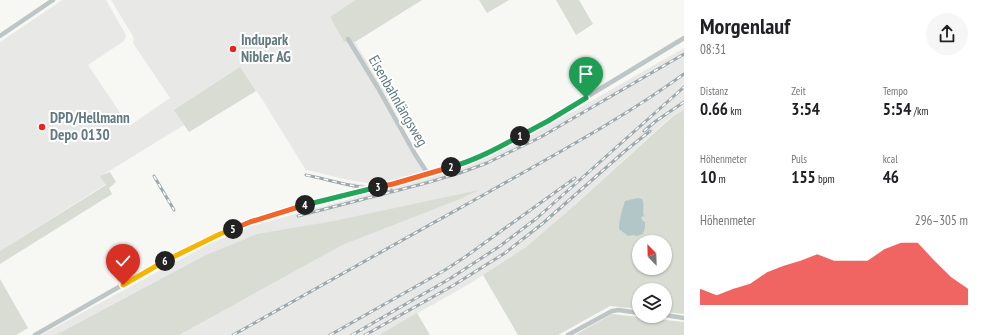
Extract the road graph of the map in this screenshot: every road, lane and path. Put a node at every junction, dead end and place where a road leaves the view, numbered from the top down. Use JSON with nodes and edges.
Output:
{"nodes":[{"id":1,"x":53,"y":0,"type":"edge"},
{"id":2,"x":0,"y":36,"type":"edge"},
{"id":3,"x":684,"y":38,"type":"edge"},
{"id":4,"x":348,"y":39,"type":"dead end"},
{"id":5,"x":428,"y":174,"type":"junction"},
{"id":6,"x":632,"y":312,"type":"edge"},
{"id":7,"x":672,"y":317,"type":"edge"},
{"id":8,"x":684,"y":318,"type":"edge"},
{"id":9,"x":35,"y":335,"type":"edge"},
{"id":10,"x":568,"y":335,"type":"edge"}],
"edges":[{"from":1,"to":2,"type":"street"},
{"from":3,"to":5,"type":"street"},
{"from":4,"to":5,"type":"street","name":"Eisenbahnlängsweg"},
{"from":5,"to":9,"type":"street"},
{"from":6,"to":10,"type":"street"},
{"from":7,"to":8,"type":"street"}]}
